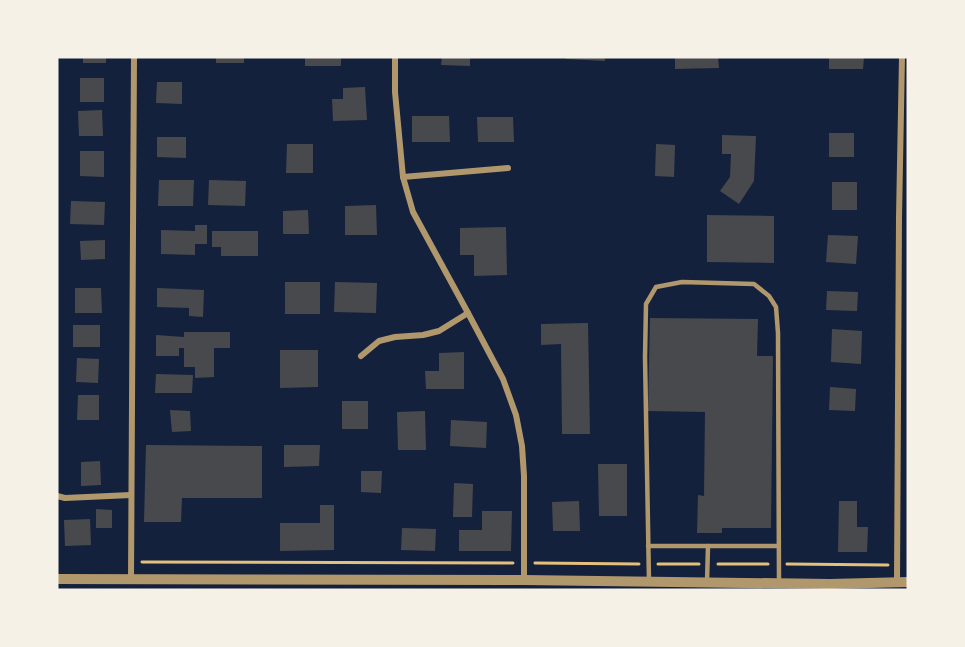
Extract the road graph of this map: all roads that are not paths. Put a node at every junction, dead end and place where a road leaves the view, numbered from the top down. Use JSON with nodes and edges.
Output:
{"nodes":[{"id":1,"x":134,"y":57,"type":"edge"},
{"id":2,"x":395,"y":57,"type":"edge"},
{"id":3,"x":902,"y":57,"type":"edge"},
{"id":4,"x":508,"y":168,"type":"dead end"},
{"id":5,"x":403,"y":177,"type":"junction"},
{"id":6,"x":908,"y":216,"type":"edge"},
{"id":7,"x":899,"y":217,"type":"junction"},
{"id":8,"x":468,"y":313,"type":"junction"},
{"id":9,"x":361,"y":356,"type":"dead end"},
{"id":10,"x":57,"y":495,"type":"edge"},
{"id":11,"x":131,"y":495,"type":"junction"},
{"id":12,"x":648,"y":546,"type":"junction"},
{"id":13,"x":708,"y":546,"type":"junction"},
{"id":14,"x":778,"y":546,"type":"junction"},
{"id":15,"x":57,"y":579,"type":"edge"},
{"id":16,"x":131,"y":579,"type":"junction"},
{"id":17,"x":524,"y":580,"type":"junction"},
{"id":18,"x":649,"y":582,"type":"junction"},
{"id":19,"x":902,"y":582,"type":"edge"},
{"id":20,"x":707,"y":583,"type":"junction"},
{"id":21,"x":357,"y":584,"type":"edge"},
{"id":22,"x":779,"y":584,"type":"junction"},
{"id":23,"x":830,"y":587,"type":"edge"}],
"edges":[{"from":1,"to":11,"type":"street"},
{"from":2,"to":5,"type":"street"},
{"from":3,"to":7,"type":"street"},
{"from":4,"to":5,"type":"street"},
{"from":5,"to":8,"type":"street"},
{"from":6,"to":7,"type":"street"},
{"from":7,"to":19,"type":"street"},
{"from":8,"to":9,"type":"street"},
{"from":8,"to":17,"type":"street"},
{"from":10,"to":11,"type":"street"},
{"from":11,"to":16,"type":"street"},
{"from":12,"to":13,"type":"lane"},
{"from":12,"to":14,"type":"lane"},
{"from":12,"to":18,"type":"lane"},
{"from":13,"to":14,"type":"lane"},
{"from":13,"to":20,"type":"lane"},
{"from":14,"to":22,"type":"lane"},
{"from":15,"to":16,"type":"street"},
{"from":16,"to":21,"type":"street"},
{"from":17,"to":18,"type":"street"},
{"from":17,"to":21,"type":"street"},
{"from":18,"to":20,"type":"street"},
{"from":19,"to":23,"type":"street"},
{"from":20,"to":22,"type":"street"},
{"from":22,"to":23,"type":"street"}]}
